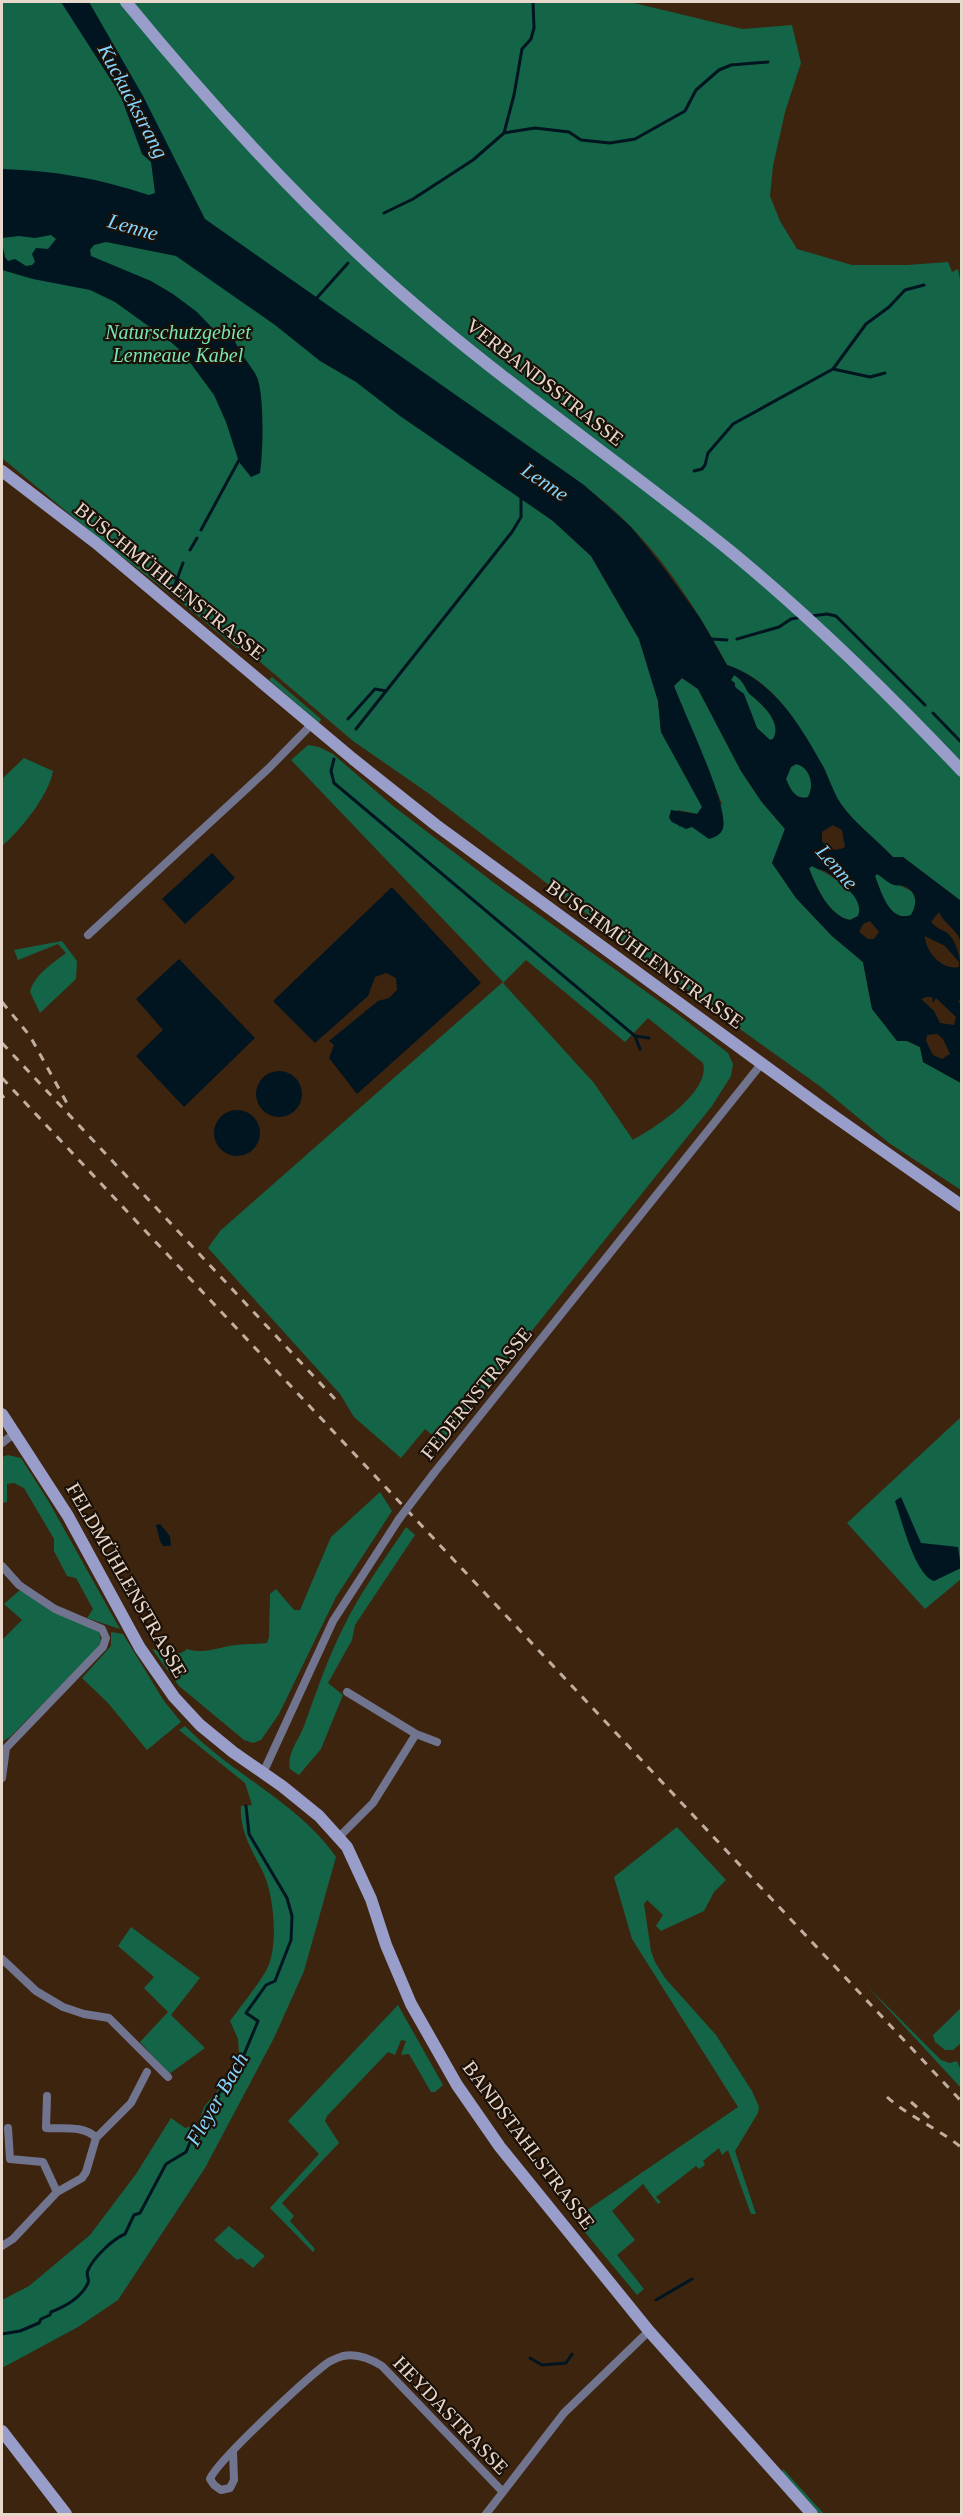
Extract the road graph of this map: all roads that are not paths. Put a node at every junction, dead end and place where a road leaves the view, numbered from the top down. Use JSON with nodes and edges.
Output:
{"nodes":[{"id":1,"x":126,"y":2,"type":"edge"},
{"id":2,"x":2,"y":471,"type":"edge"},
{"id":3,"x":312,"y":724,"type":"junction"},
{"id":4,"x":962,"y":771,"type":"edge"},
{"id":5,"x":88,"y":935,"type":"dead end"},
{"id":6,"x":762,"y":1063,"type":"junction"},
{"id":7,"x":962,"y":1206,"type":"edge"},
{"id":8,"x":2,"y":1414,"type":"edge"},
{"id":9,"x":16,"y":1432,"type":"junction"},
{"id":10,"x":2,"y":1443,"type":"edge"},
{"id":11,"x":2,"y":1566,"type":"edge"},
{"id":12,"x":347,"y":1692,"type":"dead end"},
{"id":13,"x":416,"y":1734,"type":"junction"},
{"id":14,"x":437,"y":1742,"type":"dead end"},
{"id":15,"x":4,"y":1747,"type":"edge"},
{"id":16,"x":263,"y":1773,"type":"junction"},
{"id":17,"x":2,"y":1778,"type":"edge"},
{"id":18,"x":339,"y":1837,"type":"junction"},
{"id":19,"x":2,"y":1959,"type":"edge"},
{"id":20,"x":147,"y":2072,"type":"dead end"},
{"id":21,"x":168,"y":2077,"type":"dead end"},
{"id":22,"x":47,"y":2096,"type":"dead end"},
{"id":23,"x":8,"y":2128,"type":"dead end"},
{"id":24,"x":96,"y":2138,"type":"junction"},
{"id":25,"x":57,"y":2192,"type":"junction"},
{"id":26,"x":2,"y":2246,"type":"edge"},
{"id":27,"x":649,"y":2331,"type":"junction"},
{"id":28,"x":2,"y":2431,"type":"edge"},
{"id":29,"x":233,"y":2451,"type":"dead end"},
{"id":30,"x":503,"y":2492,"type":"junction"},
{"id":31,"x":66,"y":2514,"type":"edge"},
{"id":32,"x":486,"y":2514,"type":"edge"},
{"id":33,"x":812,"y":2514,"type":"edge"}],
"edges":[{"from":1,"to":4,"type":"street","name":"VERBANDSSTRASSE"},
{"from":2,"to":3,"type":"street","name":"BUSCHMÜHLENSTRASSE"},
{"from":3,"to":5,"type":"street"},
{"from":3,"to":6,"type":"street","name":"BUSCHMÜHLENSTRASSE"},
{"from":6,"to":7,"type":"street","name":"BUSCHMÜHLENSTRASSE"},
{"from":6,"to":16,"type":"street","name":"FEDERNSTRASSE","bridge":true},
{"from":8,"to":9,"type":"street","name":"FELDMÜHLENSTRASSE"},
{"from":9,"to":10,"type":"street"},
{"from":9,"to":16,"type":"street","name":"FELDMÜHLENSTRASSE"},
{"from":11,"to":15,"type":"street"},
{"from":12,"to":13,"type":"street"},
{"from":13,"to":14,"type":"street"},
{"from":13,"to":18,"type":"street"},
{"from":15,"to":17,"type":"street"},
{"from":16,"to":18,"type":"street","name":"BANDSTAHLSTRASSE"},
{"from":18,"to":27,"type":"street","name":"BANDSTAHLSTRASSE"},
{"from":19,"to":21,"type":"street"},
{"from":20,"to":24,"type":"street"},
{"from":22,"to":24,"type":"street"},
{"from":23,"to":25,"type":"street"},
{"from":24,"to":25,"type":"street"},
{"from":25,"to":26,"type":"street"},
{"from":27,"to":30,"type":"street"},
{"from":27,"to":33,"type":"street","name":"BANDSTAHLSTRASSE"},
{"from":28,"to":31,"type":"street"},
{"from":29,"to":30,"type":"street","name":"HEYDASTRASSE"},
{"from":30,"to":32,"type":"street"}]}
